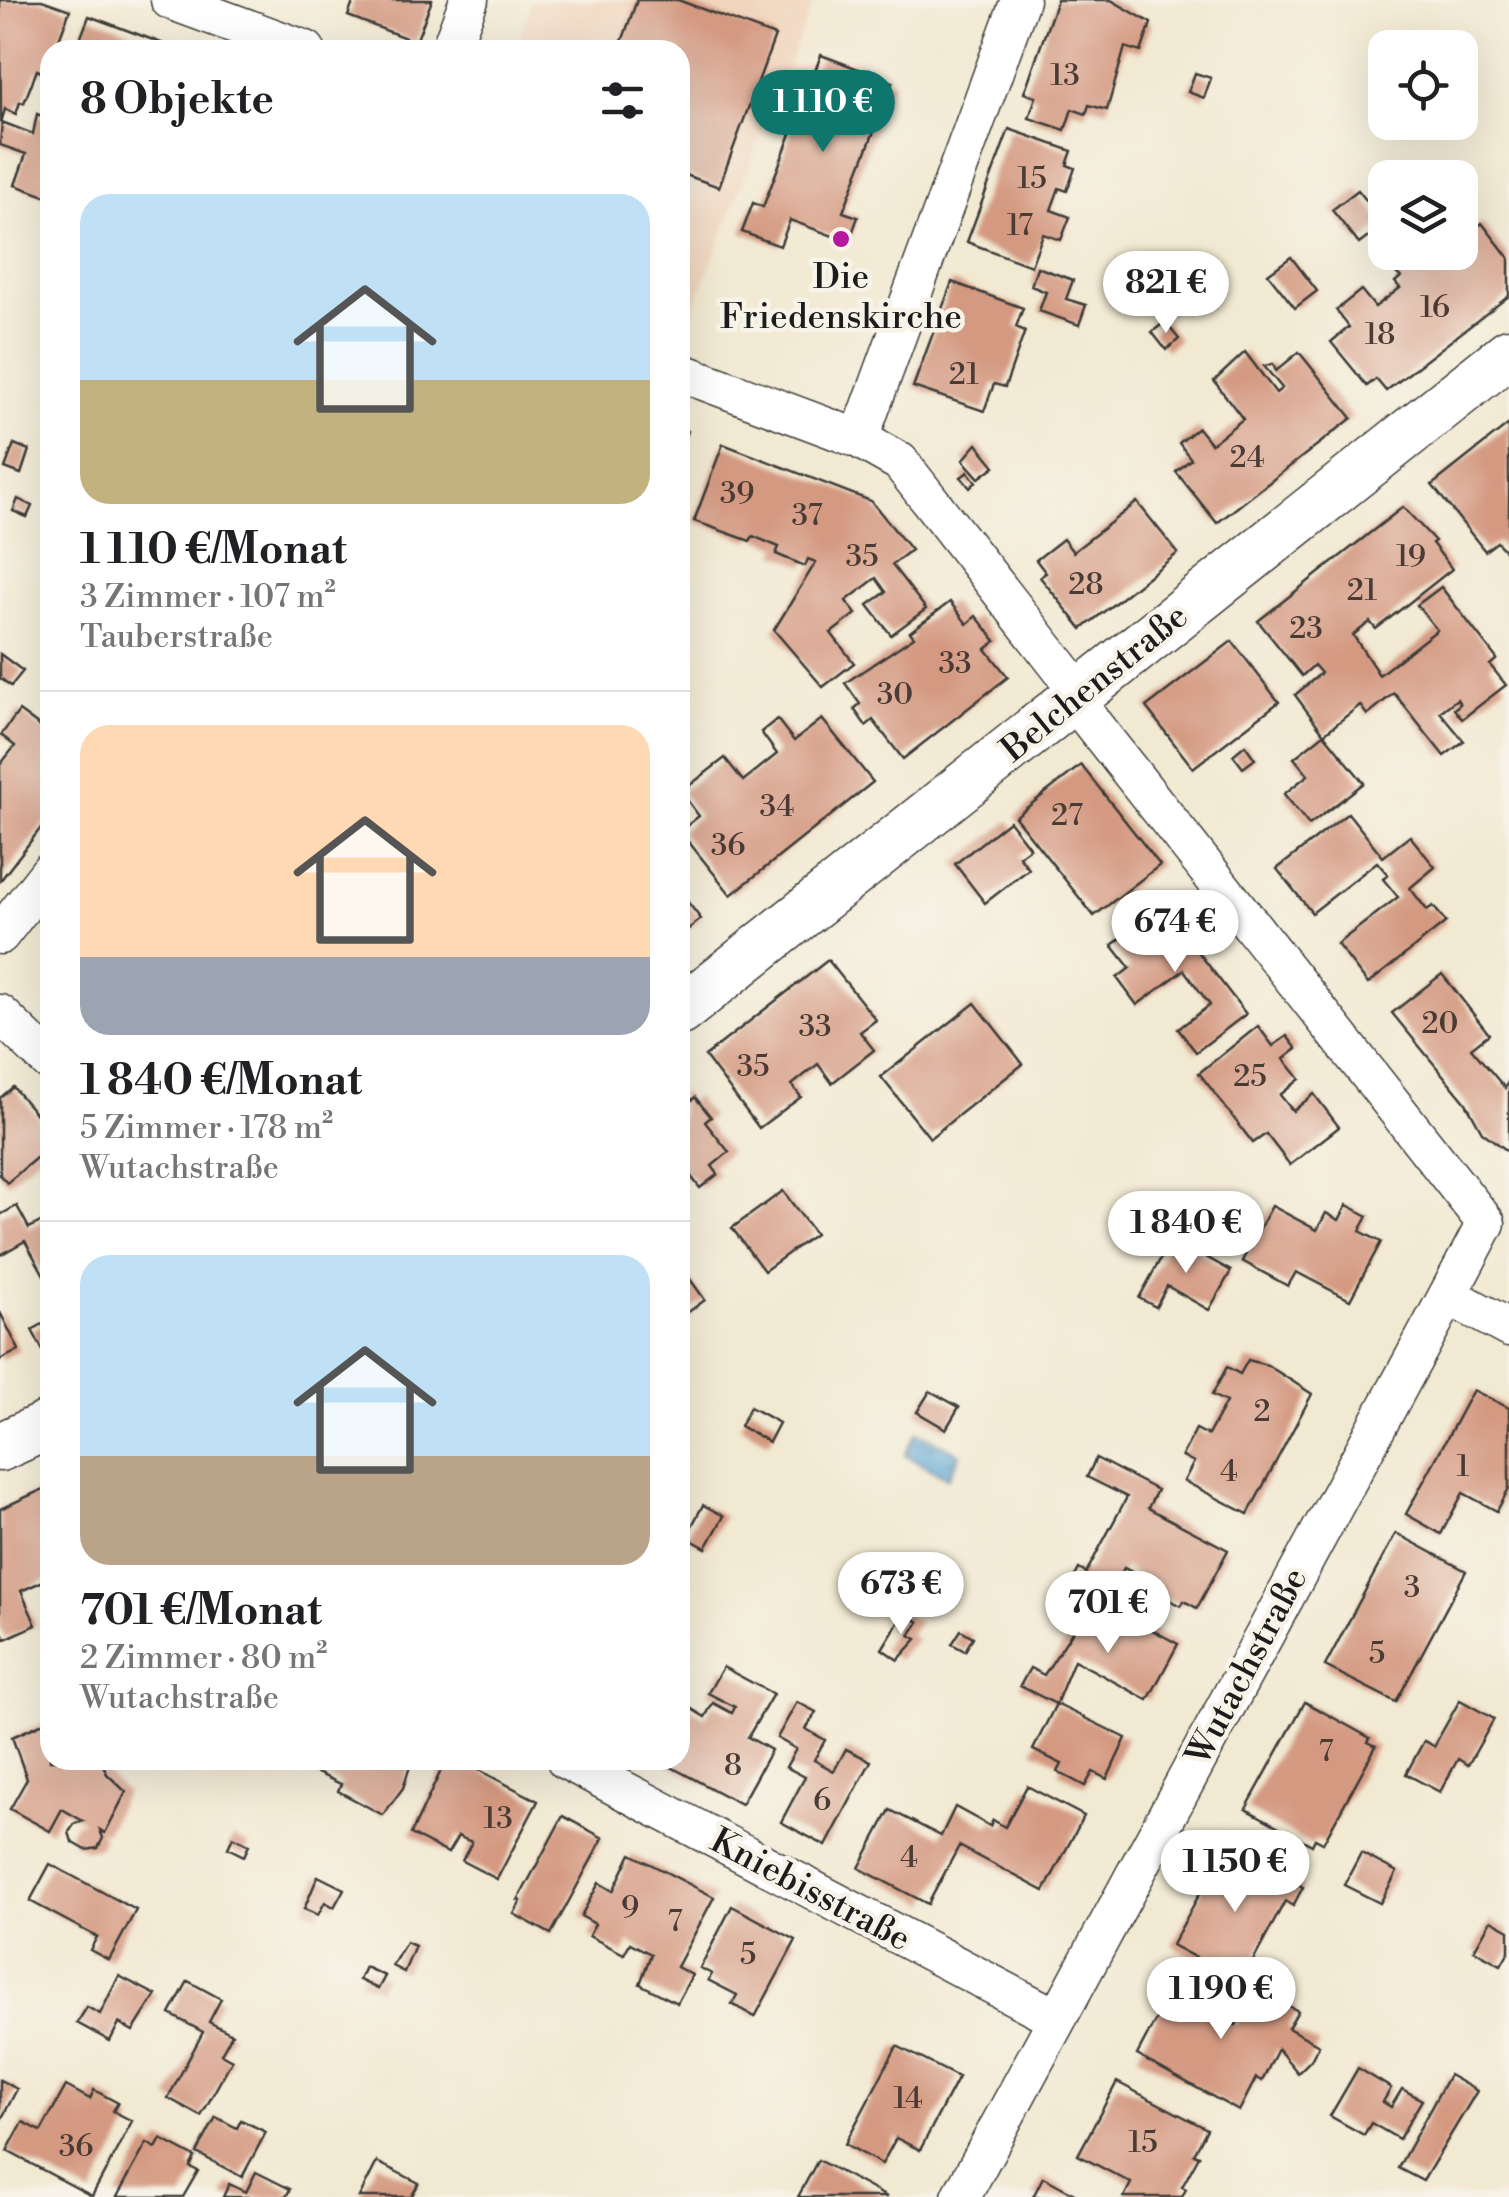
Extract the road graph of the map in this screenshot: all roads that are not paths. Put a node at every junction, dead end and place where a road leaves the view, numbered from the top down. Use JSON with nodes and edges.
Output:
{"nodes":[{"id":1,"x":170,"y":0,"type":"edge"},
{"id":2,"x":468,"y":0,"type":"edge"},
{"id":3,"x":1020,"y":0,"type":"edge"},
{"id":4,"x":279,"y":40,"type":"edge"},
{"id":5,"x":454,"y":40,"type":"edge"},
{"id":6,"x":1509,"y":353,"type":"edge"},
{"id":7,"x":690,"y":376,"type":"edge"},
{"id":8,"x":860,"y":440,"type":"junction"},
{"id":9,"x":1076,"y":696,"type":"junction"},
{"id":10,"x":40,"y":883,"type":"edge"},
{"id":11,"x":0,"y":935,"type":"edge"},
{"id":12,"x":690,"y":1003,"type":"edge"},
{"id":13,"x":0,"y":1014,"type":"edge"},
{"id":14,"x":40,"y":1052,"type":"edge"},
{"id":15,"x":1448,"y":1295,"type":"junction"},
{"id":16,"x":1509,"y":1328,"type":"edge"},
{"id":17,"x":40,"y":1429,"type":"edge"},
{"id":18,"x":0,"y":1447,"type":"edge"},
{"id":19,"x":585,"y":1770,"type":"edge"},
{"id":20,"x":1056,"y":2018,"type":"junction"},
{"id":21,"x":962,"y":2197,"type":"edge"}],
"edges":[{"from":1,"to":4,"type":"street"},
{"from":2,"to":5,"type":"street"},
{"from":3,"to":8,"type":"street"},
{"from":6,"to":9,"type":"street","name":"Belchenstraße"},
{"from":7,"to":8,"type":"street"},
{"from":8,"to":9,"type":"street"},
{"from":9,"to":12,"type":"street","name":"Belchenstraße"},
{"from":9,"to":15,"type":"street","name":"Wutachstraße"},
{"from":10,"to":11,"type":"street"},
{"from":13,"to":14,"type":"street"},
{"from":15,"to":16,"type":"street"},
{"from":15,"to":20,"type":"street","name":"Wutachstraße"},
{"from":17,"to":18,"type":"street"},
{"from":19,"to":20,"type":"street","name":"Kniebisstraße"},
{"from":20,"to":21,"type":"street","name":"Wutachstraße"}]}
